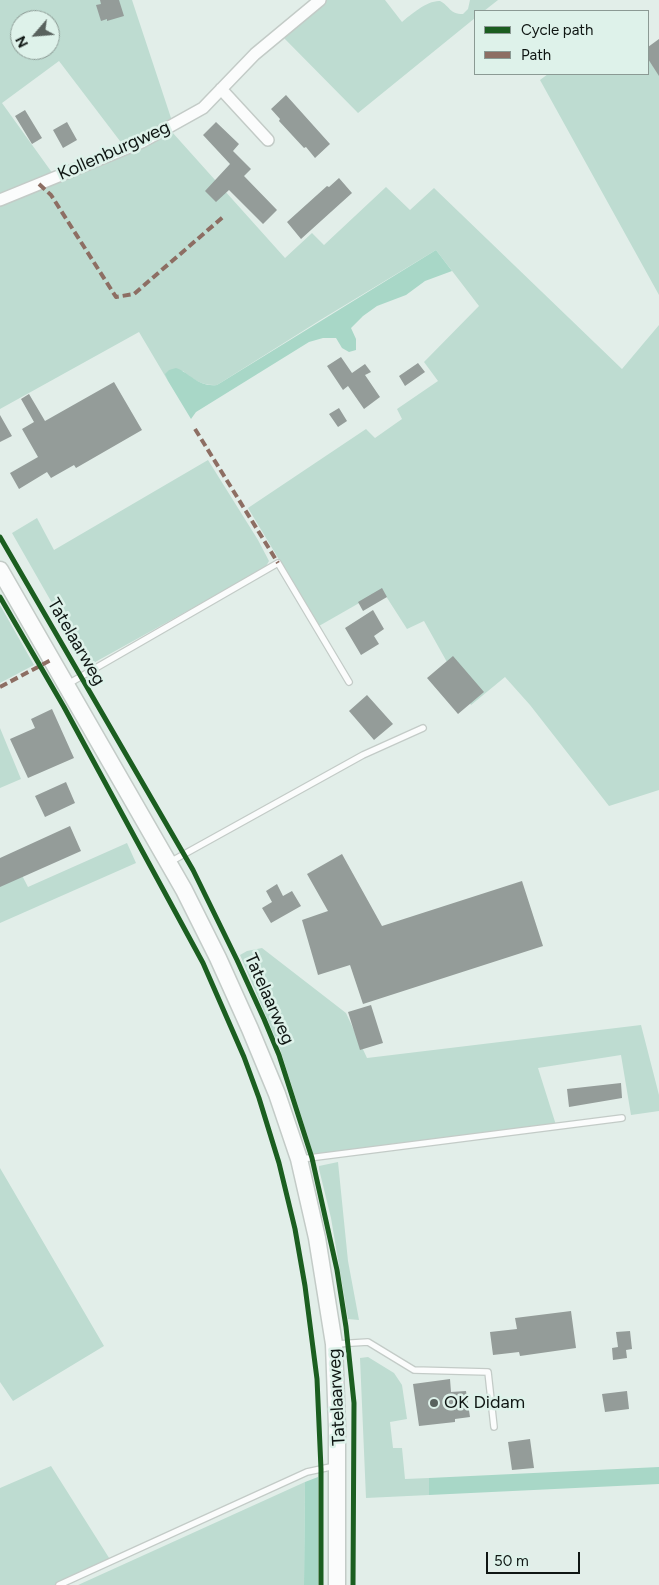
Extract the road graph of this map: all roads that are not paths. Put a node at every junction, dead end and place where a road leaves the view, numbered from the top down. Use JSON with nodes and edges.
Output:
{"nodes":[{"id":1,"x":320,"y":0,"type":"edge"},
{"id":2,"x":221,"y":89,"type":"junction"},
{"id":3,"x":268,"y":140,"type":"dead end"},
{"id":4,"x":0,"y":200,"type":"edge"},
{"id":5,"x":0,"y":570,"type":"edge"},
{"id":6,"x":349,"y":682,"type":"dead end"},
{"id":7,"x":66,"y":686,"type":"junction"},
{"id":8,"x":423,"y":728,"type":"dead end"},
{"id":9,"x":168,"y":863,"type":"junction"},
{"id":10,"x":622,"y":1118,"type":"dead end"},
{"id":11,"x":299,"y":1159,"type":"junction"},
{"id":12,"x":334,"y":1344,"type":"junction"},
{"id":13,"x":494,"y":1427,"type":"dead end"},
{"id":14,"x":337,"y":1466,"type":"junction"},
{"id":15,"x":59,"y":1585,"type":"edge"},
{"id":16,"x":337,"y":1585,"type":"edge"}],
"edges":[{"from":1,"to":2,"type":"street","name":"Kollenburgweg"},
{"from":2,"to":3,"type":"street"},
{"from":2,"to":4,"type":"street","name":"Kollenburgweg"},
{"from":5,"to":7,"type":"main road","name":"Tatelaarweg"},
{"from":6,"to":7,"type":"lane"},
{"from":7,"to":9,"type":"main road","name":"Tatelaarweg"},
{"from":8,"to":9,"type":"lane"},
{"from":9,"to":11,"type":"main road","name":"Tatelaarweg"},
{"from":10,"to":11,"type":"lane"},
{"from":11,"to":12,"type":"main road","name":"Tatelaarweg"},
{"from":12,"to":13,"type":"lane"},
{"from":12,"to":14,"type":"main road","name":"Tatelaarweg"},
{"from":14,"to":15,"type":"lane"},
{"from":14,"to":16,"type":"main road","name":"Tatelaarweg"}]}
